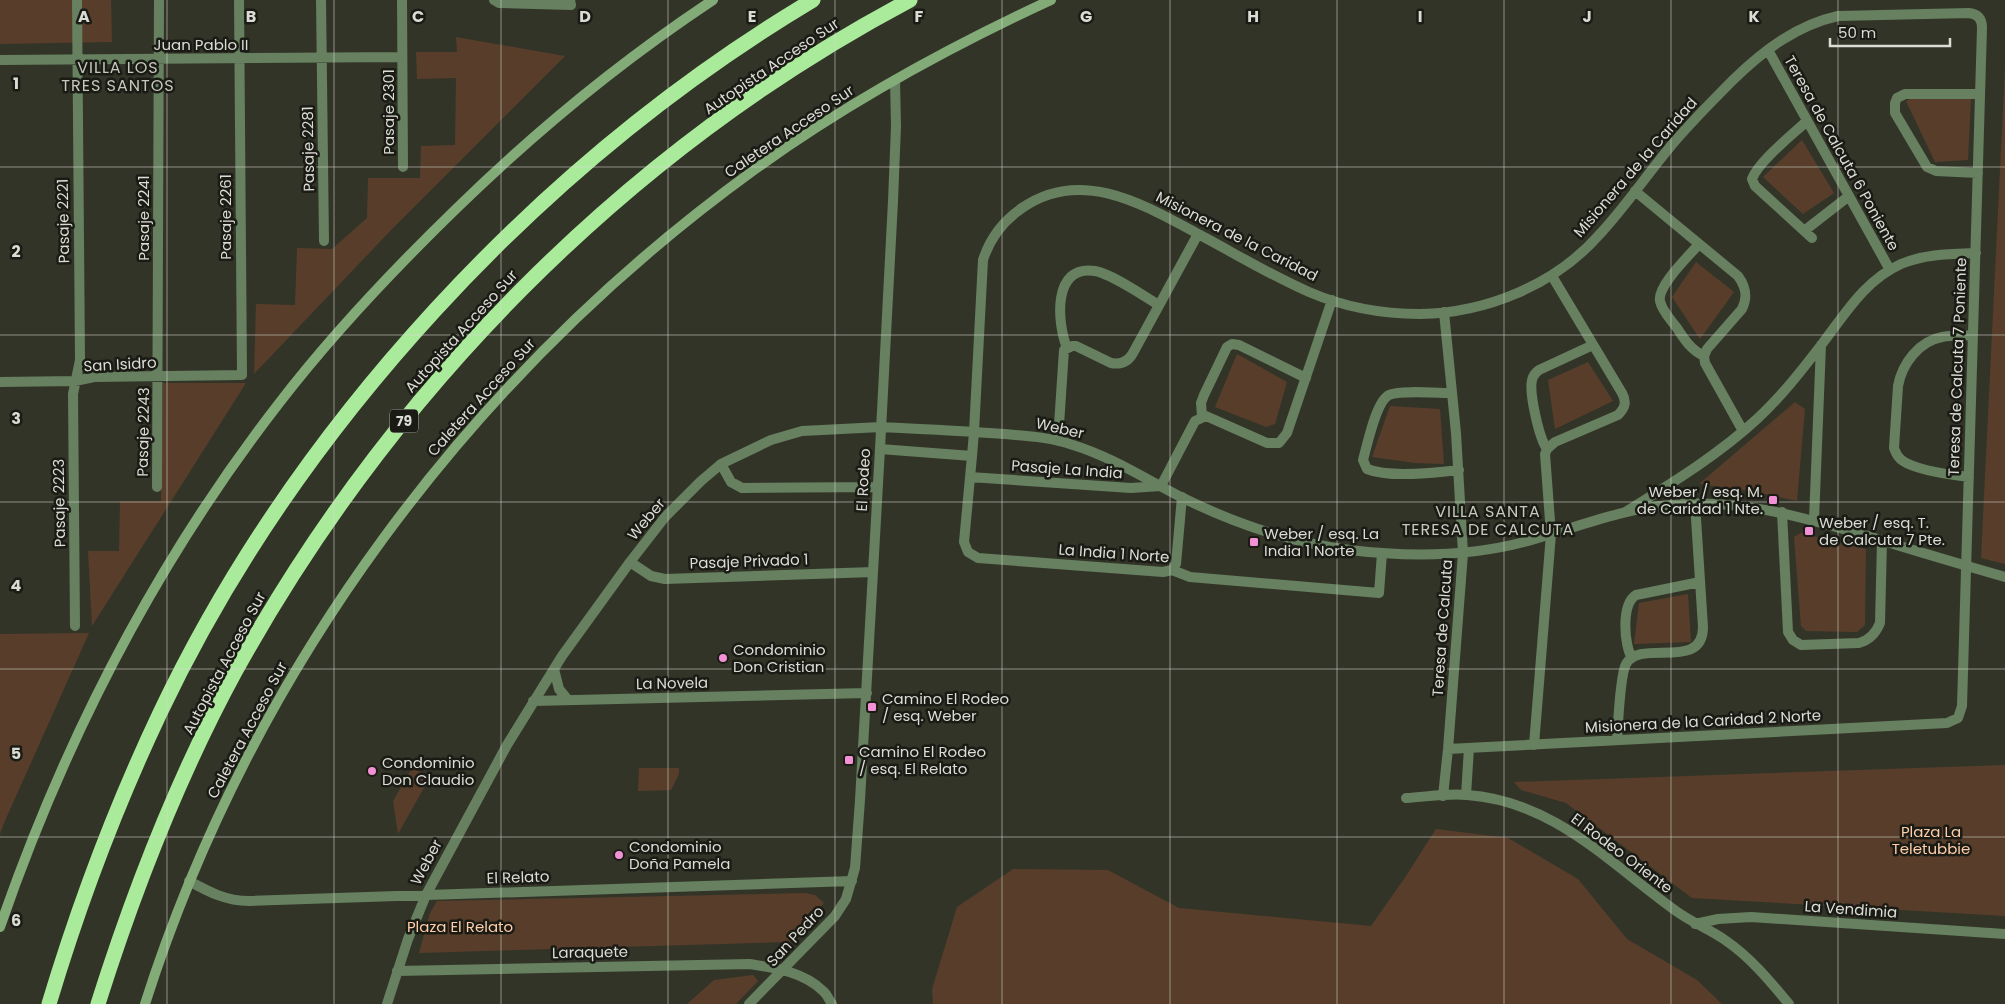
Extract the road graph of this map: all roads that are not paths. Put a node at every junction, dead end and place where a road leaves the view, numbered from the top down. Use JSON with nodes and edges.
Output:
{"nodes":[{"id":1,"x":77,"y":0,"type":"edge"},
{"id":2,"x":159,"y":0,"type":"edge"},
{"id":3,"x":239,"y":0,"type":"edge"},
{"id":4,"x":320,"y":0,"type":"edge"},
{"id":5,"x":402,"y":0,"type":"edge"},
{"id":6,"x":494,"y":0,"type":"edge"},
{"id":7,"x":570,"y":0,"type":"edge"},
{"id":8,"x":713,"y":0,"type":"edge"},
{"id":9,"x":813,"y":0,"type":"edge"},
{"id":10,"x":910,"y":0,"type":"edge"},
{"id":11,"x":1051,"y":0,"type":"edge"},
{"id":12,"x":1979,"y":18,"type":"joint"},
{"id":13,"x":1768,"y":50,"type":"junction"},
{"id":14,"x":402,"y":57,"type":"junction"},
{"id":15,"x":239,"y":58,"type":"junction"},
{"id":16,"x":321,"y":58,"type":"junction"},
{"id":17,"x":159,"y":59,"type":"junction"},
{"id":18,"x":0,"y":60,"type":"edge"},
{"id":19,"x":77,"y":60,"type":"junction"},
{"id":20,"x":895,"y":80,"type":"junction"},
{"id":21,"x":1980,"y":94,"type":"junction"},
{"id":22,"x":1807,"y":122,"type":"junction"},
{"id":23,"x":403,"y":167,"type":"dead end"},
{"id":24,"x":1978,"y":173,"type":"junction"},
{"id":25,"x":1635,"y":191,"type":"junction"},
{"id":26,"x":1849,"y":196,"type":"junction"},
{"id":27,"x":1198,"y":234,"type":"junction"},
{"id":28,"x":324,"y":241,"type":"dead end"},
{"id":29,"x":1699,"y":244,"type":"junction"},
{"id":30,"x":1976,"y":254,"type":"junction"},
{"id":31,"x":1890,"y":270,"type":"junction"},
{"id":32,"x":1552,"y":276,"type":"junction"},
{"id":33,"x":1332,"y":300,"type":"junction"},
{"id":34,"x":1159,"y":305,"type":"junction"},
{"id":35,"x":1444,"y":312,"type":"junction"},
{"id":36,"x":1973,"y":335,"type":"junction"},
{"id":37,"x":1593,"y":345,"type":"junction"},
{"id":38,"x":1821,"y":345,"type":"junction"},
{"id":39,"x":1067,"y":348,"type":"junction"},
{"id":40,"x":1704,"y":356,"type":"junction"},
{"id":41,"x":242,"y":375,"type":"joint"},
{"id":42,"x":158,"y":376,"type":"junction"},
{"id":43,"x":1306,"y":378,"type":"junction"},
{"id":44,"x":76,"y":381,"type":"junction"},
{"id":45,"x":0,"y":382,"type":"edge"},
{"id":46,"x":1452,"y":393,"type":"junction"},
{"id":47,"x":1202,"y":416,"type":"junction"},
{"id":48,"x":881,"y":427,"type":"junction"},
{"id":49,"x":1743,"y":431,"type":"junction"},
{"id":50,"x":974,"y":432,"type":"junction"},
{"id":51,"x":1058,"y":440,"type":"junction"},
{"id":52,"x":880,"y":449,"type":"junction"},
{"id":53,"x":1547,"y":449,"type":"junction"},
{"id":54,"x":972,"y":456,"type":"junction"},
{"id":55,"x":721,"y":464,"type":"junction"},
{"id":56,"x":1458,"y":470,"type":"junction"},
{"id":57,"x":970,"y":477,"type":"junction"},
{"id":58,"x":1969,"y":477,"type":"junction"},
{"id":59,"x":1161,"y":486,"type":"junction"},
{"id":60,"x":157,"y":487,"type":"dead end"},
{"id":61,"x":878,"y":487,"type":"junction"},
{"id":62,"x":1182,"y":497,"type":"junction"},
{"id":63,"x":1695,"y":503,"type":"junction"},
{"id":64,"x":1627,"y":511,"type":"junction"},
{"id":65,"x":1782,"y":512,"type":"junction"},
{"id":66,"x":1814,"y":520,"type":"junction"},
{"id":67,"x":1551,"y":534,"type":"junction"},
{"id":68,"x":1882,"y":541,"type":"junction"},
{"id":69,"x":968,"y":552,"type":"joint"},
{"id":70,"x":1462,"y":553,"type":"junction"},
{"id":71,"x":1382,"y":554,"type":"junction"},
{"id":72,"x":630,"y":562,"type":"junction"},
{"id":73,"x":1966,"y":566,"type":"junction"},
{"id":74,"x":1172,"y":570,"type":"junction"},
{"id":75,"x":874,"y":572,"type":"junction"},
{"id":76,"x":2005,"y":578,"type":"edge"},
{"id":77,"x":1700,"y":582,"type":"junction"},
{"id":78,"x":75,"y":626,"type":"dead end"},
{"id":79,"x":1632,"y":658,"type":"junction"},
{"id":80,"x":554,"y":669,"type":"junction"},
{"id":81,"x":867,"y":693,"type":"junction"},
{"id":82,"x":568,"y":700,"type":"junction"},
{"id":83,"x":533,"y":701,"type":"junction"},
{"id":84,"x":1958,"y":718,"type":"joint"},
{"id":85,"x":1617,"y":740,"type":"junction"},
{"id":86,"x":1534,"y":745,"type":"junction"},
{"id":87,"x":1469,"y":748,"type":"junction"},
{"id":88,"x":1448,"y":749,"type":"junction"},
{"id":89,"x":1466,"y":795,"type":"junction"},
{"id":90,"x":1443,"y":796,"type":"junction"},
{"id":91,"x":1406,"y":798,"type":"dead end"},
{"id":92,"x":852,"y":881,"type":"junction"},
{"id":93,"x":189,"y":882,"type":"junction"},
{"id":94,"x":426,"y":895,"type":"junction"},
{"id":95,"x":1695,"y":924,"type":"junction"},
{"id":96,"x":0,"y":928,"type":"edge"},
{"id":97,"x":2005,"y":934,"type":"edge"},
{"id":98,"x":784,"y":970,"type":"junction"},
{"id":99,"x":397,"y":971,"type":"junction"},
{"id":100,"x":49,"y":1004,"type":"edge"},
{"id":101,"x":98,"y":1004,"type":"edge"},
{"id":102,"x":145,"y":1004,"type":"edge"},
{"id":103,"x":386,"y":1004,"type":"edge"},
{"id":104,"x":749,"y":1004,"type":"edge"},
{"id":105,"x":832,"y":1004,"type":"edge"},
{"id":106,"x":1789,"y":1004,"type":"edge"}],
"edges":[{"from":1,"to":19,"type":"street","name":"Pasaje 2221"},
{"from":2,"to":17,"type":"street","name":"Pasaje 2241"},
{"from":3,"to":15,"type":"street","name":"Pasaje 2261"},
{"from":4,"to":16,"type":"street","name":"Pasaje 2281"},
{"from":5,"to":14,"type":"street","name":"Pasaje 2301"},
{"from":6,"to":7,"type":"street"},
{"from":8,"to":96,"type":"main road"},
{"from":9,"to":100,"type":"highway","name":"Autopista Acceso Sur"},
{"from":10,"to":101,"type":"highway","name":"Autopista Acceso Sur","number":"79"},
{"from":11,"to":20,"type":"main road","name":"Caletera Acceso Sur"},
{"from":12,"to":13,"type":"street","name":"Misionera de la Caridad"},
{"from":12,"to":21,"type":"street","name":"Teresa de Calcuta 7 Poniente"},
{"from":13,"to":22,"type":"street","name":"Teresa de Calcuta 6 Poniente"},
{"from":13,"to":25,"type":"street","name":"Misionera de la Caridad"},
{"from":14,"to":16,"type":"street","name":"Juan Pablo II"},
{"from":14,"to":23,"type":"street","name":"Pasaje 2301"},
{"from":15,"to":16,"type":"street","name":"Juan Pablo II"},
{"from":15,"to":17,"type":"street","name":"Juan Pablo II"},
{"from":15,"to":41,"type":"street","name":"Pasaje 2261"},
{"from":16,"to":28,"type":"street","name":"Pasaje 2281"},
{"from":17,"to":19,"type":"street","name":"Juan Pablo II"},
{"from":17,"to":42,"type":"street","name":"Pasaje 2241"},
{"from":18,"to":19,"type":"street","name":"Juan Pablo II"},
{"from":19,"to":44,"type":"street","name":"Pasaje 2221"},
{"from":20,"to":48,"type":"street","name":"El Rodeo"},
{"from":20,"to":93,"type":"main road","name":"Caletera Acceso Sur"},
{"from":21,"to":24,"type":"street","name":"Teresa de Calcuta 7 Poniente"},
{"from":21,"to":24,"type":"street"},
{"from":22,"to":26,"type":"street","name":"Teresa de Calcuta 6 Poniente"},
{"from":22,"to":26,"type":"street"},
{"from":24,"to":30,"type":"street","name":"Teresa de Calcuta 7 Poniente"},
{"from":25,"to":29,"type":"street"},
{"from":25,"to":32,"type":"street","name":"Misionera de la Caridad"},
{"from":26,"to":31,"type":"street","name":"Teresa de Calcuta 6 Poniente"},
{"from":27,"to":33,"type":"street","name":"Misionera de la Caridad"},
{"from":27,"to":34,"type":"street"},
{"from":27,"to":50,"type":"street","name":"Misionera de la Caridad"},
{"from":29,"to":40,"type":"street"},
{"from":29,"to":40,"type":"street"},
{"from":30,"to":31,"type":"street"},
{"from":30,"to":36,"type":"street","name":"Teresa de Calcuta 7 Poniente"},
{"from":31,"to":38,"type":"street"},
{"from":32,"to":35,"type":"street","name":"Misionera de la Caridad"},
{"from":32,"to":37,"type":"street"},
{"from":33,"to":35,"type":"street","name":"Misionera de la Caridad"},
{"from":33,"to":43,"type":"street"},
{"from":34,"to":39,"type":"street"},
{"from":34,"to":39,"type":"street"},
{"from":35,"to":46,"type":"street","name":"Teresa de Calcuta"},
{"from":36,"to":58,"type":"street","name":"Teresa de Calcuta 7 Poniente"},
{"from":36,"to":58,"type":"street"},
{"from":37,"to":53,"type":"street"},
{"from":37,"to":53,"type":"street"},
{"from":38,"to":49,"type":"street"},
{"from":38,"to":66,"type":"street"},
{"from":39,"to":51,"type":"street"},
{"from":40,"to":49,"type":"street"},
{"from":41,"to":42,"type":"street","name":"San Isidro"},
{"from":42,"to":44,"type":"street","name":"San Isidro"},
{"from":42,"to":60,"type":"street","name":"Pasaje 2243"},
{"from":43,"to":47,"type":"street"},
{"from":43,"to":47,"type":"street"},
{"from":44,"to":45,"type":"street","name":"San Isidro"},
{"from":44,"to":78,"type":"street","name":"Pasaje 2223"},
{"from":46,"to":56,"type":"street","name":"Teresa de Calcuta"},
{"from":46,"to":56,"type":"street"},
{"from":47,"to":59,"type":"street"},
{"from":48,"to":50,"type":"street","name":"Weber"},
{"from":48,"to":52,"type":"street","name":"El Rodeo"},
{"from":48,"to":55,"type":"street","name":"Weber"},
{"from":49,"to":64,"type":"street"},
{"from":50,"to":51,"type":"street","name":"Weber"},
{"from":50,"to":54,"type":"street","name":"Misionera de la Caridad"},
{"from":51,"to":59,"type":"street","name":"Weber"},
{"from":52,"to":54,"type":"street"},
{"from":52,"to":61,"type":"street","name":"El Rodeo"},
{"from":53,"to":67,"type":"street"},
{"from":54,"to":57,"type":"street","name":"Misionera de la Caridad"},
{"from":55,"to":61,"type":"street"},
{"from":55,"to":72,"type":"street","name":"Weber"},
{"from":56,"to":70,"type":"street","name":"Teresa de Calcuta"},
{"from":57,"to":59,"type":"street","name":"Pasaje La India"},
{"from":57,"to":69,"type":"street","name":"Misionera de la Caridad"},
{"from":58,"to":73,"type":"street","name":"Teresa de Calcuta 7 Poniente"},
{"from":59,"to":62,"type":"street","name":"Weber"},
{"from":61,"to":75,"type":"street","name":"El Rodeo"},
{"from":62,"to":71,"type":"street","name":"Weber"},
{"from":62,"to":74,"type":"street"},
{"from":63,"to":64,"type":"street","name":"Weber"},
{"from":63,"to":65,"type":"street","name":"Weber"},
{"from":63,"to":77,"type":"street"},
{"from":64,"to":67,"type":"street","name":"Weber"},
{"from":65,"to":66,"type":"street","name":"Weber"},
{"from":65,"to":68,"type":"street"},
{"from":66,"to":68,"type":"street","name":"Weber"},
{"from":67,"to":70,"type":"street","name":"Weber"},
{"from":67,"to":86,"type":"street"},
{"from":68,"to":73,"type":"street","name":"Weber"},
{"from":69,"to":74,"type":"street","name":"La India 1 Norte"},
{"from":70,"to":71,"type":"street","name":"Weber"},
{"from":70,"to":88,"type":"street","name":"Teresa de Calcuta"},
{"from":71,"to":74,"type":"street","name":"La India 1 Norte"},
{"from":72,"to":75,"type":"street","name":"Pasaje Privado 1"},
{"from":72,"to":80,"type":"street","name":"Weber"},
{"from":73,"to":76,"type":"street","name":"Weber"},
{"from":73,"to":84,"type":"street","name":"Teresa de Calcuta 7 Poniente"},
{"from":75,"to":81,"type":"street","name":"El Rodeo"},
{"from":77,"to":79,"type":"street"},
{"from":77,"to":79,"type":"street"},
{"from":79,"to":85,"type":"street"},
{"from":80,"to":82,"type":"street"},
{"from":80,"to":83,"type":"street","name":"Weber"},
{"from":81,"to":82,"type":"street","name":"La Novela"},
{"from":81,"to":92,"type":"street","name":"El Rodeo"},
{"from":82,"to":83,"type":"street","name":"La Novela"},
{"from":83,"to":94,"type":"street","name":"Weber"},
{"from":84,"to":85,"type":"street","name":"Misionera de la Caridad 2 Norte"},
{"from":85,"to":86,"type":"street","name":"Misionera de la Caridad 2 Norte"},
{"from":86,"to":87,"type":"street","name":"Misionera de la Caridad 2 Norte"},
{"from":87,"to":88,"type":"street","name":"Misionera de la Caridad 2 Norte"},
{"from":87,"to":89,"type":"street"},
{"from":88,"to":90,"type":"street","name":"Teresa de Calcuta"},
{"from":89,"to":90,"type":"street","name":"El Rodeo Oriente"},
{"from":89,"to":95,"type":"street","name":"El Rodeo Oriente"},
{"from":90,"to":91,"type":"street","name":"El Rodeo Oriente"},
{"from":92,"to":94,"type":"street","name":"El Relato"},
{"from":92,"to":98,"type":"street","name":"San Pedro"},
{"from":93,"to":94,"type":"street","name":"El Relato"},
{"from":93,"to":102,"type":"main road","name":"Caletera Acceso Sur"},
{"from":94,"to":99,"type":"street","name":"Weber"},
{"from":95,"to":97,"type":"street","name":"La Vendimia"},
{"from":95,"to":106,"type":"street","name":"El Rodeo Oriente"},
{"from":98,"to":99,"type":"street","name":"Laraquete"},
{"from":98,"to":104,"type":"street","name":"San Pedro"},
{"from":98,"to":105,"type":"street","name":"Laraquete"},
{"from":99,"to":103,"type":"street","name":"Weber"}]}
